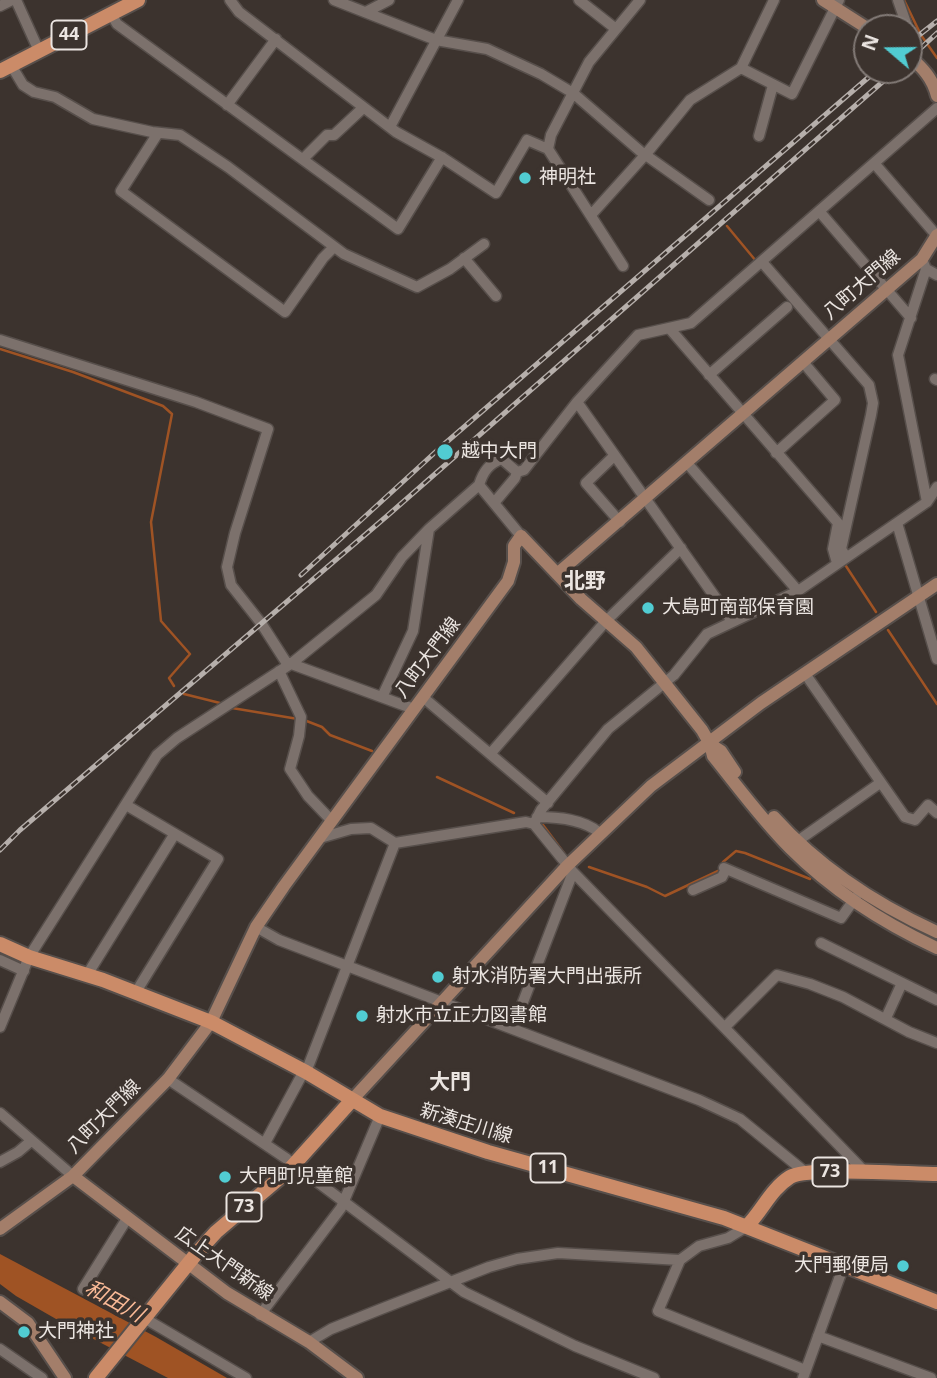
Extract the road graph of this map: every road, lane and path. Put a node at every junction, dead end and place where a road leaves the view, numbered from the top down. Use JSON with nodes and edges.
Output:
{"nodes":[{"id":1,"x":14,"y":0,"type":"edge"},
{"id":2,"x":230,"y":0,"type":"edge"},
{"id":3,"x":334,"y":0,"type":"edge"},
{"id":4,"x":389,"y":0,"type":"edge"},
{"id":5,"x":458,"y":0,"type":"edge"},
{"id":6,"x":579,"y":0,"type":"edge"},
{"id":7,"x":640,"y":0,"type":"edge"},
{"id":8,"x":774,"y":0,"type":"edge"},
{"id":9,"x":823,"y":0,"type":"edge"},
{"id":10,"x":131,"y":2,"type":"edge"},
{"id":11,"x":837,"y":4,"type":"edge"},
{"id":12,"x":0,"y":6,"type":"edge"},
{"id":13,"x":366,"y":12,"type":"junction"},
{"id":14,"x":111,"y":14,"type":"junction"},
{"id":15,"x":853,"y":17,"type":"edge"},
{"id":16,"x":616,"y":29,"type":"junction"},
{"id":17,"x":276,"y":39,"type":"junction"},
{"id":18,"x":436,"y":40,"type":"junction"},
{"id":19,"x":39,"y":51,"type":"junction"},
{"id":20,"x":6,"y":68,"type":"edge"},
{"id":21,"x":741,"y":68,"type":"junction"},
{"id":22,"x":923,"y":69,"type":"edge"},
{"id":23,"x":773,"y":85,"type":"junction"},
{"id":24,"x":573,"y":93,"type":"junction"},
{"id":25,"x":937,"y":96,"type":"edge"},
{"id":26,"x":227,"y":105,"type":"junction"},
{"id":27,"x":363,"y":108,"type":"junction"},
{"id":28,"x":937,"y":108,"type":"edge"},
{"id":29,"x":390,"y":127,"type":"junction"},
{"id":30,"x":158,"y":132,"type":"junction"},
{"id":31,"x":760,"y":136,"type":"dead end"},
{"id":32,"x":548,"y":149,"type":"junction"},
{"id":33,"x":646,"y":154,"type":"junction"},
{"id":34,"x":442,"y":157,"type":"junction"},
{"id":35,"x":303,"y":159,"type":"junction"},
{"id":36,"x":874,"y":163,"type":"junction"},
{"id":37,"x":709,"y":200,"type":"dead end"},
{"id":38,"x":819,"y":211,"type":"junction"},
{"id":39,"x":591,"y":215,"type":"junction"},
{"id":40,"x":937,"y":235,"type":"edge"},
{"id":41,"x":484,"y":244,"type":"dead end"},
{"id":42,"x":334,"y":247,"type":"junction"},
{"id":43,"x":464,"y":258,"type":"junction"},
{"id":44,"x":762,"y":262,"type":"junction"},
{"id":45,"x":924,"y":264,"type":"junction"},
{"id":46,"x":622,"y":266,"type":"dead end"},
{"id":47,"x":937,"y":275,"type":"edge"},
{"id":48,"x":885,"y":289,"type":"junction"},
{"id":49,"x":496,"y":296,"type":"dead end"},
{"id":50,"x":787,"y":307,"type":"dead end"},
{"id":51,"x":911,"y":318,"type":"junction"},
{"id":52,"x":670,"y":329,"type":"junction"},
{"id":53,"x":830,"y":338,"type":"junction"},
{"id":54,"x":0,"y":340,"type":"edge"},
{"id":55,"x":803,"y":362,"type":"junction"},
{"id":56,"x":709,"y":375,"type":"junction"},
{"id":57,"x":577,"y":402,"type":"junction"},
{"id":58,"x":743,"y":414,"type":"junction"},
{"id":59,"x":776,"y":453,"type":"junction"},
{"id":60,"x":614,"y":456,"type":"junction"},
{"id":61,"x":687,"y":463,"type":"junction"},
{"id":62,"x":517,"y":472,"type":"junction"},
{"id":63,"x":479,"y":485,"type":"junction"},
{"id":64,"x":937,"y":487,"type":"edge"},
{"id":65,"x":645,"y":498,"type":"junction"},
{"id":66,"x":927,"y":502,"type":"junction"},
{"id":67,"x":495,"y":503,"type":"junction"},
{"id":68,"x":620,"y":522,"type":"junction"},
{"id":69,"x":897,"y":523,"type":"junction"},
{"id":70,"x":429,"y":529,"type":"junction"},
{"id":71,"x":521,"y":536,"type":"junction"},
{"id":72,"x":681,"y":548,"type":"junction"},
{"id":73,"x":841,"y":560,"type":"junction"},
{"id":74,"x":557,"y":574,"type":"junction"},
{"id":75,"x":937,"y":584,"type":"edge"},
{"id":76,"x":798,"y":591,"type":"junction"},
{"id":77,"x":918,"y":597,"type":"junction"},
{"id":78,"x":606,"y":621,"type":"junction"},
{"id":79,"x":732,"y":621,"type":"junction"},
{"id":80,"x":937,"y":659,"type":"edge"},
{"id":81,"x":292,"y":663,"type":"junction"},
{"id":82,"x":279,"y":671,"type":"junction"},
{"id":83,"x":806,"y":675,"type":"junction"},
{"id":84,"x":665,"y":682,"type":"junction"},
{"id":85,"x":382,"y":697,"type":"junction"},
{"id":86,"x":424,"y":698,"type":"junction"},
{"id":87,"x":414,"y":709,"type":"junction"},
{"id":88,"x":710,"y":744,"type":"junction"},
{"id":89,"x":491,"y":753,"type":"junction"},
{"id":90,"x":880,"y":783,"type":"junction"},
{"id":91,"x":548,"y":803,"type":"junction"},
{"id":92,"x":126,"y":805,"type":"junction"},
{"id":93,"x":937,"y":813,"type":"edge"},
{"id":94,"x":535,"y":820,"type":"junction"},
{"id":95,"x":332,"y":821,"type":"junction"},
{"id":96,"x":600,"y":833,"type":"junction"},
{"id":97,"x":174,"y":835,"type":"junction"},
{"id":98,"x":320,"y":838,"type":"junction"},
{"id":99,"x":395,"y":843,"type":"junction"},
{"id":100,"x":793,"y":845,"type":"junction"},
{"id":101,"x":570,"y":869,"type":"junction"},
{"id":102,"x":693,"y":890,"type":"dead end"},
{"id":103,"x":857,"y":896,"type":"junction"},
{"id":104,"x":256,"y":927,"type":"junction"},
{"id":105,"x":937,"y":932,"type":"edge"},
{"id":106,"x":821,"y":943,"type":"dead end"},
{"id":107,"x":0,"y":944,"type":"edge"},
{"id":108,"x":937,"y":948,"type":"edge"},
{"id":109,"x":0,"y":960,"type":"edge"},
{"id":110,"x":27,"y":964,"type":"junction"},
{"id":111,"x":348,"y":965,"type":"junction"},
{"id":112,"x":87,"y":975,"type":"junction"},
{"id":113,"x":902,"y":983,"type":"junction"},
{"id":114,"x":136,"y":992,"type":"junction"},
{"id":115,"x":937,"y":1000,"type":"edge"},
{"id":116,"x":444,"y":1001,"type":"junction"},
{"id":117,"x":886,"y":1018,"type":"junction"},
{"id":118,"x":211,"y":1022,"type":"junction"},
{"id":119,"x":0,"y":1027,"type":"edge"},
{"id":120,"x":725,"y":1027,"type":"junction"},
{"id":121,"x":513,"y":1028,"type":"junction"},
{"id":122,"x":937,"y":1043,"type":"edge"},
{"id":123,"x":305,"y":1071,"type":"junction"},
{"id":124,"x":167,"y":1079,"type":"junction"},
{"id":125,"x":352,"y":1100,"type":"junction"},
{"id":126,"x":0,"y":1113,"type":"edge"},
{"id":127,"x":380,"y":1116,"type":"junction"},
{"id":128,"x":31,"y":1141,"type":"junction"},
{"id":129,"x":265,"y":1143,"type":"junction"},
{"id":130,"x":0,"y":1162,"type":"edge"},
{"id":131,"x":293,"y":1166,"type":"junction"},
{"id":132,"x":805,"y":1172,"type":"junction"},
{"id":133,"x":865,"y":1172,"type":"junction"},
{"id":134,"x":937,"y":1174,"type":"edge"},
{"id":135,"x":72,"y":1176,"type":"junction"},
{"id":136,"x":344,"y":1202,"type":"junction"},
{"id":137,"x":128,"y":1217,"type":"junction"},
{"id":138,"x":1,"y":1226,"type":"edge"},
{"id":139,"x":747,"y":1227,"type":"junction"},
{"id":140,"x":680,"y":1259,"type":"junction"},
{"id":141,"x":188,"y":1263,"type":"junction"},
{"id":142,"x":844,"y":1265,"type":"junction"},
{"id":143,"x":450,"y":1283,"type":"junction"},
{"id":144,"x":0,"y":1302,"type":"edge"},
{"id":145,"x":937,"y":1302,"type":"edge"},
{"id":146,"x":260,"y":1315,"type":"junction"},
{"id":147,"x":144,"y":1318,"type":"junction"},
{"id":148,"x":818,"y":1336,"type":"junction"},
{"id":149,"x":309,"y":1342,"type":"junction"},
{"id":150,"x":0,"y":1349,"type":"edge"},
{"id":151,"x":804,"y":1376,"type":"edge"},
{"id":152,"x":42,"y":1378,"type":"edge"},
{"id":153,"x":65,"y":1378,"type":"edge"},
{"id":154,"x":96,"y":1378,"type":"edge"},
{"id":155,"x":246,"y":1378,"type":"edge"},
{"id":156,"x":357,"y":1378,"type":"edge"},
{"id":157,"x":654,"y":1378,"type":"edge"},
{"id":158,"x":931,"y":1378,"type":"edge"}],
"edges":[{"from":1,"to":12,"type":"street"},
{"from":1,"to":19,"type":"street"},
{"from":2,"to":17,"type":"street"},
{"from":3,"to":13,"type":"street"},
{"from":4,"to":13,"type":"street"},
{"from":5,"to":18,"type":"street"},
{"from":6,"to":16,"type":"street"},
{"from":7,"to":16,"type":"street"},
{"from":8,"to":21,"type":"street"},
{"from":9,"to":11,"type":"main road"},
{"from":10,"to":14,"type":"main road","number":"44"},
{"from":11,"to":15,"type":"main road"},
{"from":11,"to":23,"type":"street"},
{"from":13,"to":18,"type":"street"},
{"from":14,"to":19,"type":"main road","number":"44"},
{"from":14,"to":26,"type":"street"},
{"from":16,"to":24,"type":"street"},
{"from":17,"to":26,"type":"street"},
{"from":17,"to":27,"type":"street"},
{"from":18,"to":24,"type":"street"},
{"from":18,"to":29,"type":"street"},
{"from":19,"to":20,"type":"main road","number":"44"},
{"from":20,"to":30,"type":"street"},
{"from":21,"to":23,"type":"street"},
{"from":21,"to":33,"type":"street"},
{"from":22,"to":25,"type":"main road"},
{"from":23,"to":31,"type":"street"},
{"from":24,"to":32,"type":"street"},
{"from":24,"to":33,"type":"street"},
{"from":26,"to":35,"type":"street"},
{"from":27,"to":29,"type":"street"},
{"from":27,"to":35,"type":"street"},
{"from":28,"to":36,"type":"street"},
{"from":29,"to":34,"type":"street"},
{"from":30,"to":42,"type":"street"},
{"from":30,"to":42,"type":"street"},
{"from":32,"to":34,"type":"street"},
{"from":32,"to":39,"type":"street"},
{"from":33,"to":37,"type":"street"},
{"from":33,"to":39,"type":"street"},
{"from":34,"to":35,"type":"street"},
{"from":36,"to":38,"type":"street"},
{"from":36,"to":40,"type":"street"},
{"from":38,"to":44,"type":"street"},
{"from":38,"to":48,"type":"street"},
{"from":39,"to":46,"type":"street"},
{"from":40,"to":45,"type":"main road","name":"八町大門線"},
{"from":41,"to":43,"type":"street"},
{"from":42,"to":43,"type":"street"},
{"from":43,"to":49,"type":"street"},
{"from":44,"to":52,"type":"street"},
{"from":44,"to":53,"type":"street"},
{"from":45,"to":47,"type":"street"},
{"from":45,"to":48,"type":"main road","name":"八町大門線"},
{"from":45,"to":51,"type":"street"},
{"from":48,"to":51,"type":"street"},
{"from":48,"to":53,"type":"main road","name":"八町大門線"},
{"from":50,"to":56,"type":"street"},
{"from":51,"to":66,"type":"street"},
{"from":52,"to":56,"type":"street"},
{"from":52,"to":57,"type":"street"},
{"from":53,"to":55,"type":"main road","name":"八町大門線"},
{"from":53,"to":73,"type":"street"},
{"from":54,"to":81,"type":"street"},
{"from":55,"to":58,"type":"main road","name":"八町大門線"},
{"from":55,"to":59,"type":"street"},
{"from":56,"to":58,"type":"street"},
{"from":57,"to":60,"type":"street"},
{"from":57,"to":62,"type":"street"},
{"from":58,"to":59,"type":"street"},
{"from":58,"to":61,"type":"main road","name":"八町大門線"},
{"from":59,"to":73,"type":"street"},
{"from":60,"to":65,"type":"street"},
{"from":60,"to":68,"type":"street"},
{"from":61,"to":65,"type":"main road","name":"八町大門線"},
{"from":61,"to":76,"type":"street"},
{"from":62,"to":63,"type":"street"},
{"from":62,"to":67,"type":"street"},
{"from":63,"to":67,"type":"street"},
{"from":63,"to":70,"type":"street"},
{"from":64,"to":66,"type":"street"},
{"from":65,"to":68,"type":"main road","name":"八町大門線"},
{"from":65,"to":72,"type":"street"},
{"from":66,"to":69,"type":"street"},
{"from":67,"to":71,"type":"street"},
{"from":68,"to":74,"type":"main road","name":"八町大門線"},
{"from":69,"to":73,"type":"street"},
{"from":69,"to":77,"type":"street"},
{"from":70,"to":81,"type":"street"},
{"from":70,"to":85,"type":"street"},
{"from":71,"to":74,"type":"main road"},
{"from":71,"to":86,"type":"main road","name":"八町大門線"},
{"from":72,"to":78,"type":"street"},
{"from":72,"to":79,"type":"street"},
{"from":73,"to":76,"type":"street"},
{"from":74,"to":78,"type":"main road"},
{"from":75,"to":77,"type":"main road"},
{"from":76,"to":79,"type":"street"},
{"from":77,"to":80,"type":"street"},
{"from":77,"to":83,"type":"main road"},
{"from":78,"to":84,"type":"main road"},
{"from":78,"to":89,"type":"street"},
{"from":79,"to":84,"type":"street"},
{"from":81,"to":82,"type":"street"},
{"from":81,"to":85,"type":"street"},
{"from":82,"to":92,"type":"street"},
{"from":82,"to":95,"type":"street"},
{"from":83,"to":88,"type":"main road"},
{"from":83,"to":90,"type":"street"},
{"from":84,"to":88,"type":"main road"},
{"from":84,"to":91,"type":"street"},
{"from":85,"to":87,"type":"street"},
{"from":86,"to":87,"type":"main road","name":"八町大門線"},
{"from":86,"to":89,"type":"street"},
{"from":87,"to":95,"type":"main road","name":"八町大門線"},
{"from":88,"to":96,"type":"main road"},
{"from":88,"to":100,"type":"main road"},
{"from":89,"to":91,"type":"street"},
{"from":90,"to":93,"type":"street"},
{"from":90,"to":100,"type":"street"},
{"from":91,"to":94,"type":"street"},
{"from":92,"to":97,"type":"street"},
{"from":92,"to":110,"type":"street"},
{"from":94,"to":96,"type":"street"},
{"from":94,"to":99,"type":"street"},
{"from":94,"to":101,"type":"street"},
{"from":95,"to":98,"type":"main road","name":"八町大門線"},
{"from":96,"to":101,"type":"main road"},
{"from":97,"to":112,"type":"street"},
{"from":97,"to":114,"type":"street"},
{"from":98,"to":99,"type":"street"},
{"from":98,"to":104,"type":"main road","name":"八町大門線"},
{"from":99,"to":111,"type":"street"},
{"from":100,"to":103,"type":"main road"},
{"from":101,"to":116,"type":"main road"},
{"from":101,"to":120,"type":"street"},
{"from":101,"to":121,"type":"street"},
{"from":102,"to":103,"type":"street"},
{"from":103,"to":105,"type":"main road"},
{"from":103,"to":108,"type":"main road"},
{"from":104,"to":111,"type":"street"},
{"from":104,"to":118,"type":"main road","name":"八町大門線"},
{"from":106,"to":113,"type":"street"},
{"from":107,"to":110,"type":"main road","name":"新湊庄川線","number":"11"},
{"from":109,"to":110,"type":"street"},
{"from":110,"to":112,"type":"main road","name":"新湊庄川線","number":"11"},
{"from":110,"to":119,"type":"street"},
{"from":111,"to":116,"type":"street"},
{"from":111,"to":123,"type":"street"},
{"from":112,"to":114,"type":"main road","name":"新湊庄川線","number":"11"},
{"from":113,"to":115,"type":"street"},
{"from":113,"to":117,"type":"street"},
{"from":114,"to":118,"type":"main road","name":"新湊庄川線","number":"11"},
{"from":116,"to":121,"type":"street"},
{"from":116,"to":125,"type":"main road"},
{"from":117,"to":120,"type":"street"},
{"from":117,"to":122,"type":"street"},
{"from":118,"to":123,"type":"main road","name":"新湊庄川線","number":"11"},
{"from":118,"to":124,"type":"main road","name":"八町大門線"},
{"from":120,"to":133,"type":"street"},
{"from":121,"to":132,"type":"street"},
{"from":123,"to":125,"type":"main road","name":"新湊庄川線","number":"11"},
{"from":123,"to":129,"type":"street"},
{"from":124,"to":129,"type":"street"},
{"from":124,"to":135,"type":"main road","name":"八町大門線"},
{"from":125,"to":127,"type":"main road","name":"新湊庄川線","number":"11"},
{"from":125,"to":131,"type":"main road","number":"73"},
{"from":126,"to":128,"type":"street"},
{"from":127,"to":136,"type":"street"},
{"from":127,"to":139,"type":"main road","name":"新湊庄川線","number":"11"},
{"from":128,"to":130,"type":"street"},
{"from":128,"to":135,"type":"street"},
{"from":129,"to":131,"type":"street"},
{"from":131,"to":136,"type":"street"},
{"from":131,"to":141,"type":"main road","number":"73"},
{"from":132,"to":133,"type":"main road","number":"73"},
{"from":132,"to":139,"type":"main road","number":"73"},
{"from":133,"to":134,"type":"main road","number":"73"},
{"from":135,"to":137,"type":"main road","name":"広上大門新線"},
{"from":135,"to":138,"type":"main road","name":"八町大門線"},
{"from":136,"to":143,"type":"street"},
{"from":136,"to":146,"type":"street"},
{"from":137,"to":141,"type":"main road","name":"広上大門新線"},
{"from":137,"to":147,"type":"street"},
{"from":139,"to":140,"type":"street"},
{"from":139,"to":142,"type":"main road","name":"新湊庄川線","number":"11"},
{"from":140,"to":143,"type":"street"},
{"from":140,"to":151,"type":"street"},
{"from":141,"to":146,"type":"main road","name":"広上大門新線"},
{"from":141,"to":147,"type":"main road","number":"73"},
{"from":142,"to":145,"type":"main road","name":"新湊庄川線","number":"11"},
{"from":142,"to":148,"type":"street"},
{"from":143,"to":149,"type":"street"},
{"from":143,"to":157,"type":"street"},
{"from":144,"to":153,"type":"main road"},
{"from":146,"to":149,"type":"main road","name":"広上大門新線"},
{"from":147,"to":154,"type":"main road","number":"73"},
{"from":147,"to":155,"type":"street"},
{"from":148,"to":151,"type":"street"},
{"from":148,"to":158,"type":"street"},
{"from":149,"to":156,"type":"main road","name":"広上大門新線"},
{"from":150,"to":152,"type":"street"}]}
